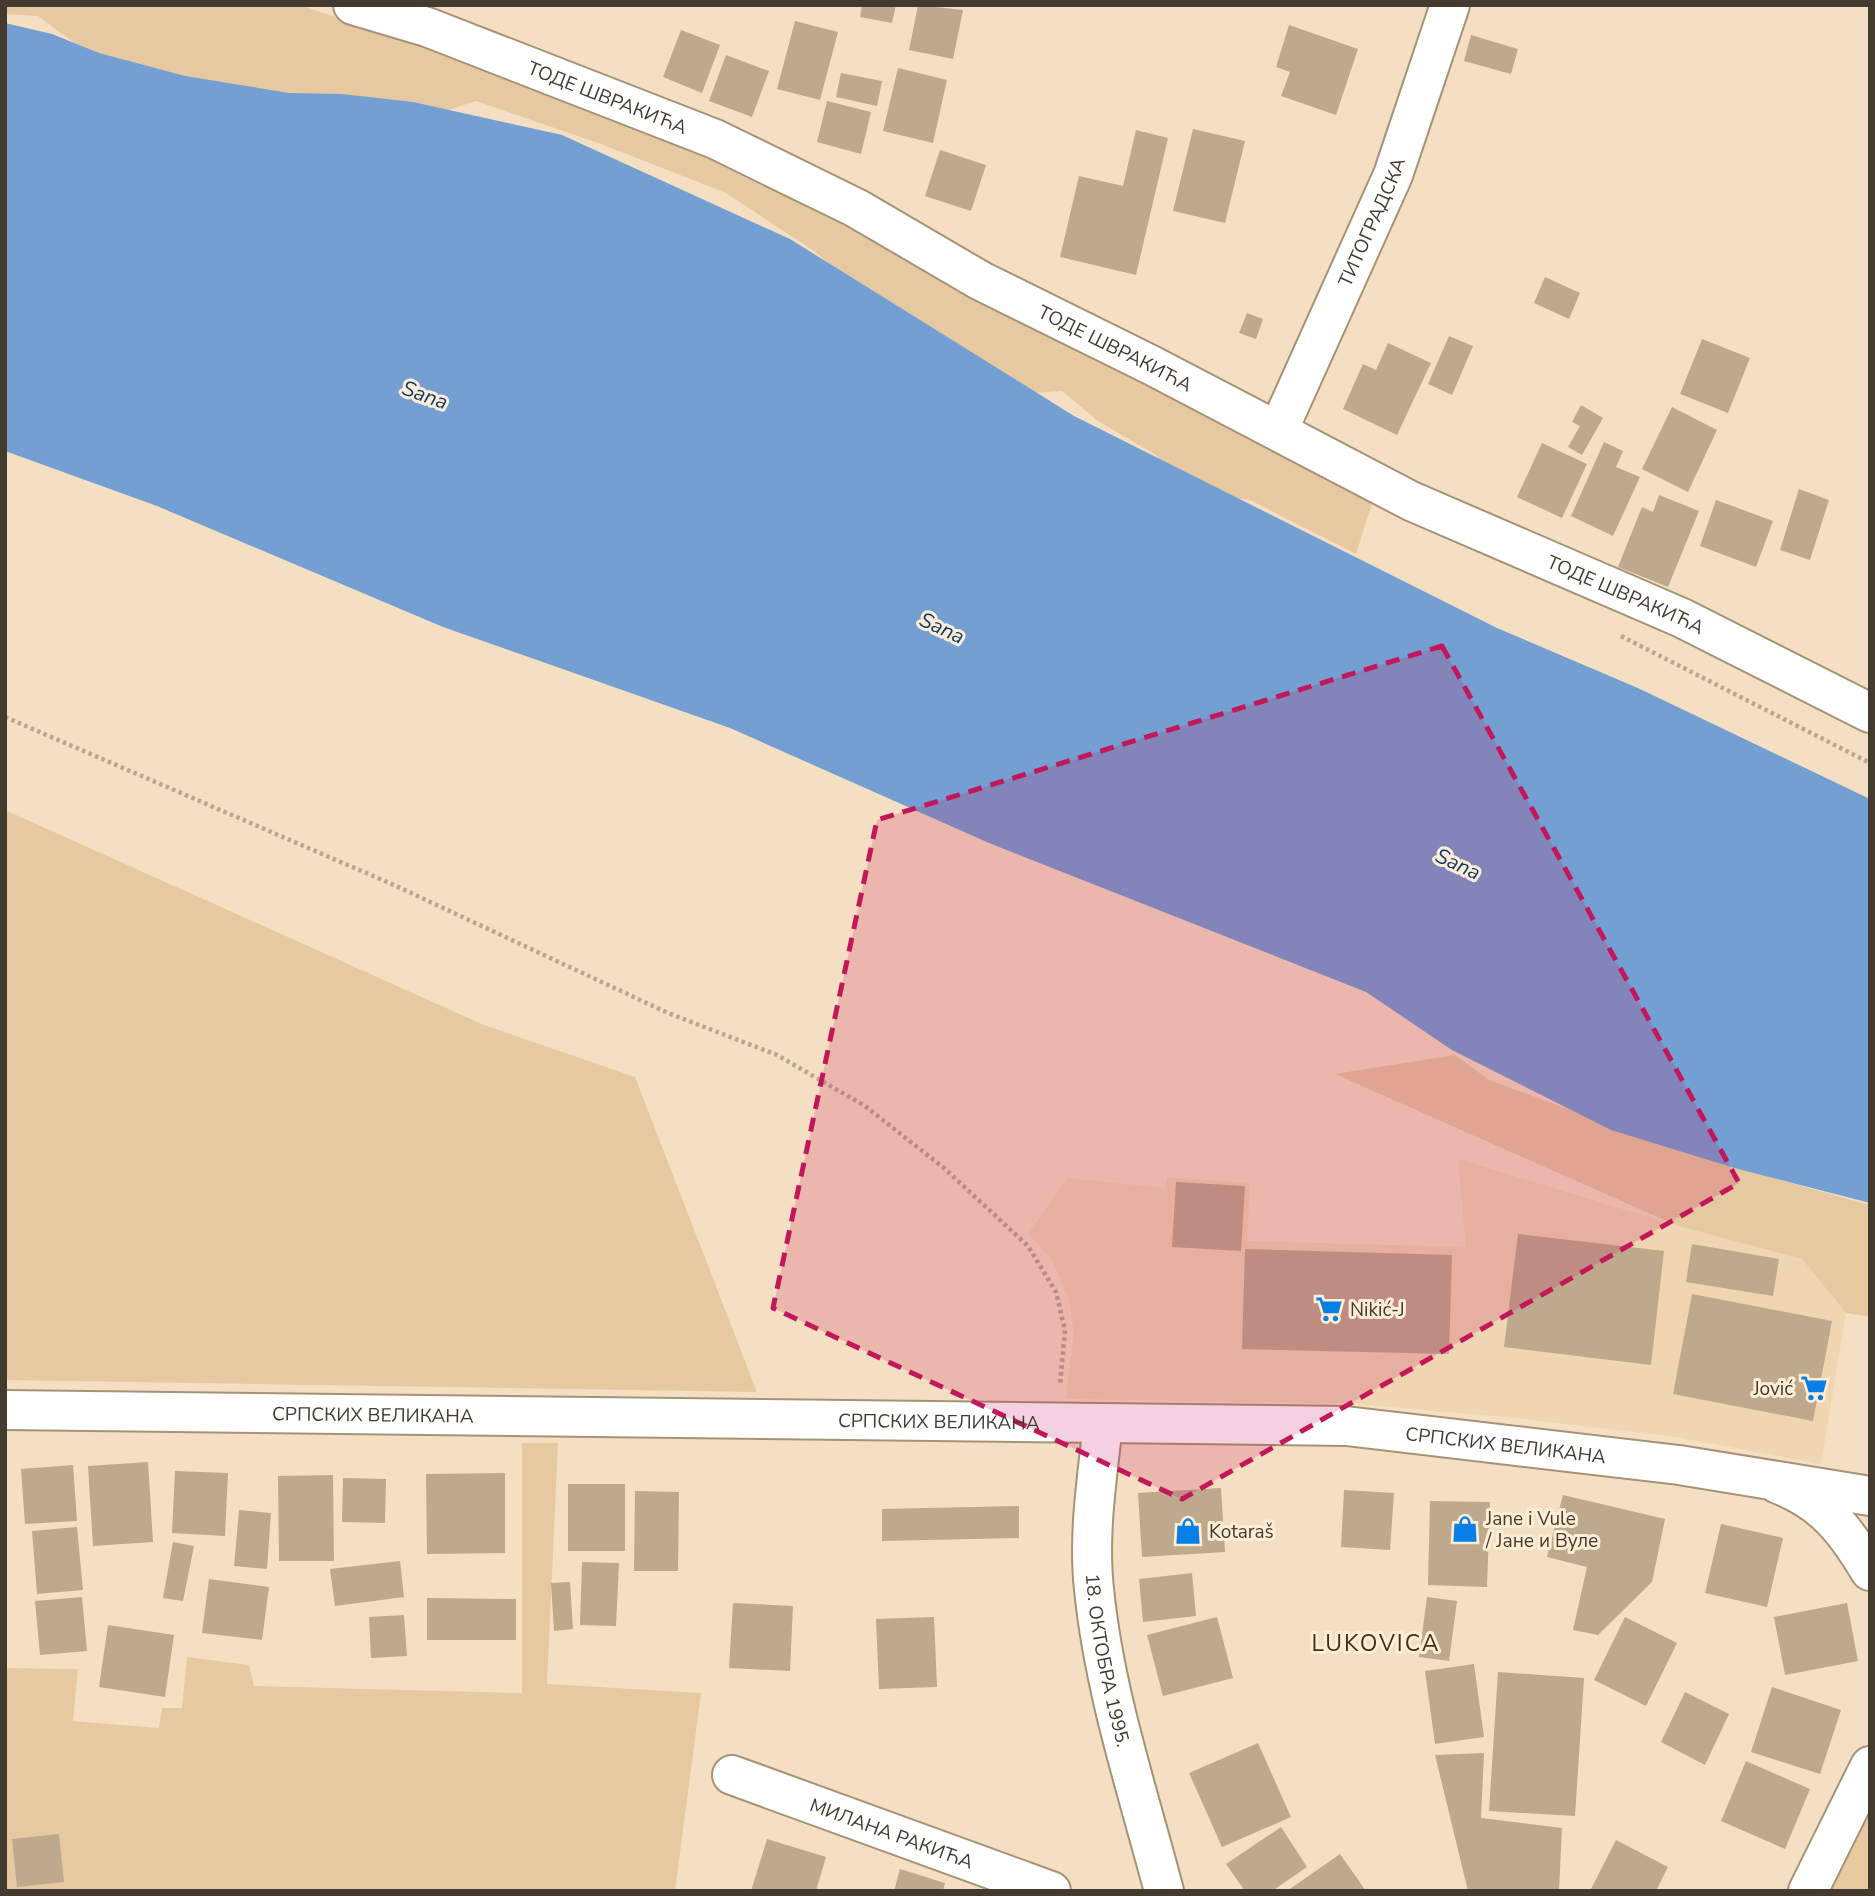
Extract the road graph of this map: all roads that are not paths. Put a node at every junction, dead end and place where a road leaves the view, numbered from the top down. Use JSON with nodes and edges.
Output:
{"nodes":[{"id":1,"x":353,"y":5,"type":"edge"},
{"id":2,"x":1450,"y":5,"type":"edge"},
{"id":3,"x":1278,"y":431,"type":"junction"},
{"id":4,"x":1870,"y":713,"type":"edge"},
{"id":5,"x":5,"y":1410,"type":"edge"},
{"id":6,"x":1103,"y":1424,"type":"junction"},
{"id":7,"x":1769,"y":1480,"type":"junction"},
{"id":8,"x":1870,"y":1496,"type":"edge"},
{"id":9,"x":1870,"y":1571,"type":"edge"},
{"id":10,"x":1870,"y":1766,"type":"edge"},
{"id":11,"x":732,"y":1775,"type":"dead end"},
{"id":12,"x":1051,"y":1891,"type":"edge"},
{"id":13,"x":1164,"y":1891,"type":"edge"},
{"id":14,"x":1808,"y":1891,"type":"edge"}],
"edges":[{"from":1,"to":3,"type":"street","name":"ТОДЕ ШВРАКИЋА"},
{"from":2,"to":3,"type":"street","name":"ТИТОГРАДСКА"},
{"from":3,"to":4,"type":"street","name":"ТОДЕ ШВРАКИЋА"},
{"from":5,"to":6,"type":"street","name":"СРПСКИХ ВЕЛИКАНА"},
{"from":6,"to":7,"type":"street","name":"СРПСКИХ ВЕЛИКАНА"},
{"from":6,"to":13,"type":"street","name":"18. ОКТОБРА 1995."},
{"from":7,"to":8,"type":"street","name":"СРПСКИХ ВЕЛИКАНА"},
{"from":7,"to":9,"type":"street"},
{"from":10,"to":14,"type":"street"},
{"from":11,"to":12,"type":"street","name":"МИЛАНА РАКИЋА"}]}
